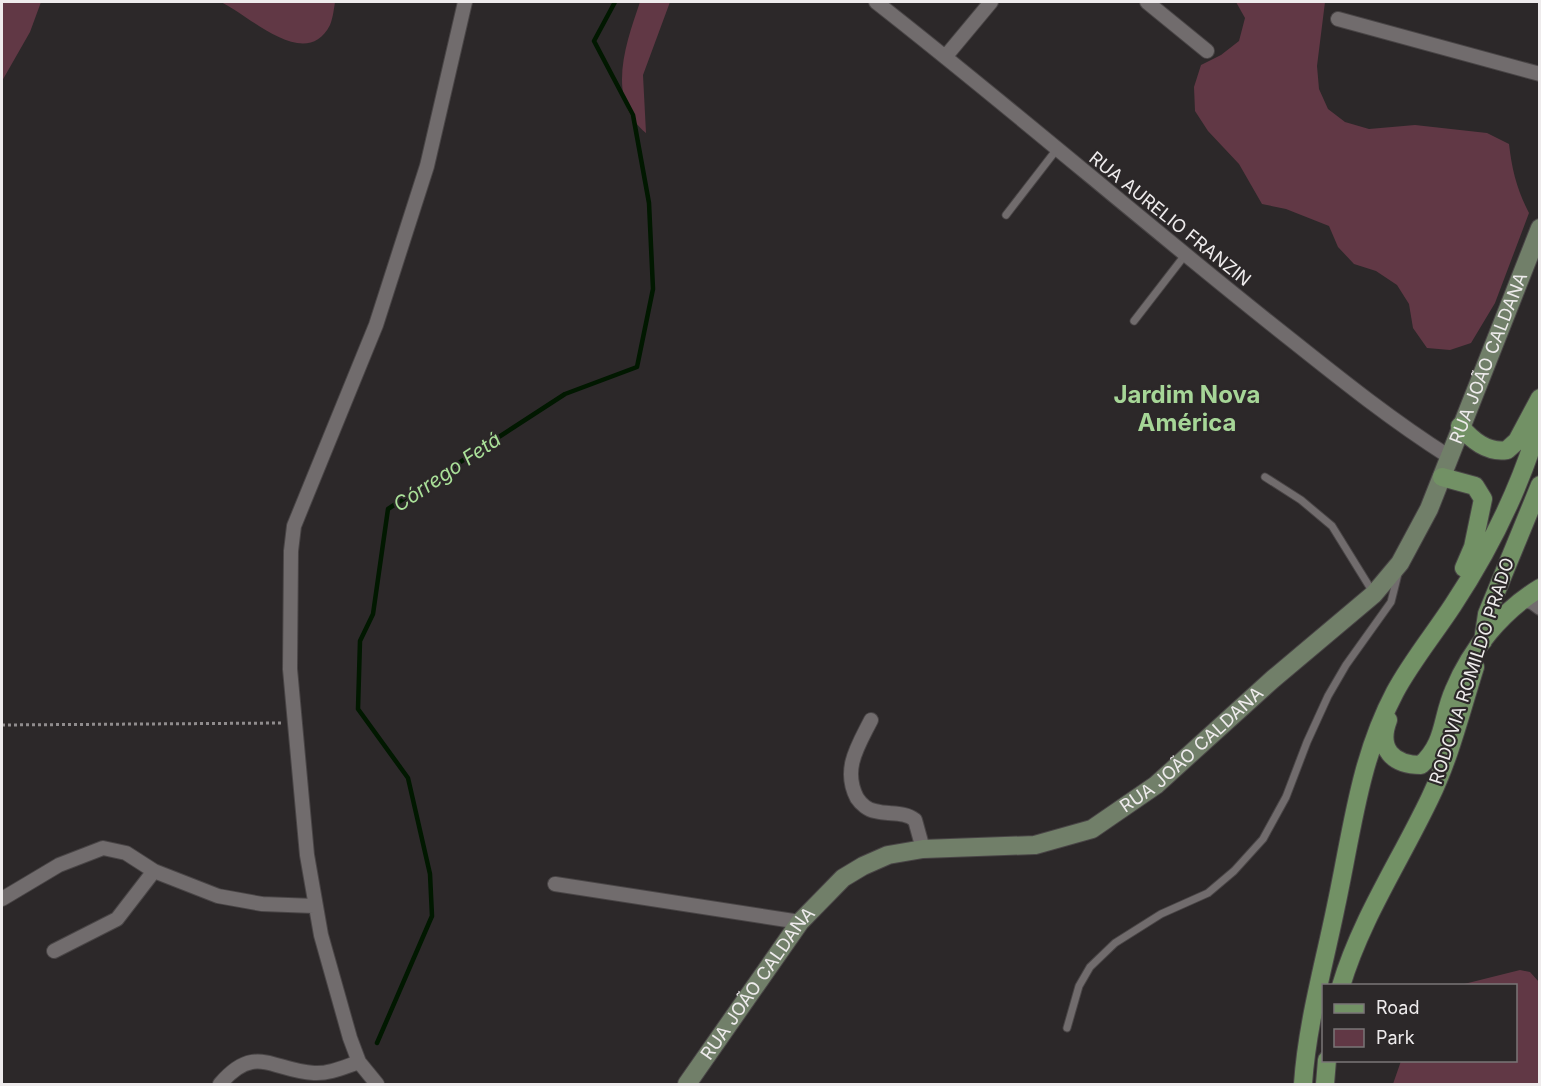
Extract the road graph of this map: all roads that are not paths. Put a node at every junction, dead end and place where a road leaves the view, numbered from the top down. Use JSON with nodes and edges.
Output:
{"nodes":[{"id":1,"x":465,"y":2,"type":"edge"},
{"id":2,"x":876,"y":2,"type":"edge"},
{"id":3,"x":991,"y":2,"type":"edge"},
{"id":4,"x":1147,"y":2,"type":"edge"},
{"id":5,"x":1338,"y":19,"type":"dead end"},
{"id":6,"x":1207,"y":51,"type":"dead end"},
{"id":7,"x":946,"y":56,"type":"junction"},
{"id":8,"x":1539,"y":74,"type":"edge"},
{"id":9,"x":1057,"y":149,"type":"junction"},
{"id":10,"x":1006,"y":215,"type":"dead end"},
{"id":11,"x":1539,"y":228,"type":"edge"},
{"id":12,"x":1185,"y":255,"type":"junction"},
{"id":13,"x":1134,"y":321,"type":"dead end"},
{"id":14,"x":1539,"y":398,"type":"edge"},
{"id":15,"x":1539,"y":420,"type":"edge"},
{"id":16,"x":1460,"y":426,"type":"junction"},
{"id":17,"x":1448,"y":456,"type":"junction"},
{"id":18,"x":1264,"y":477,"type":"dead end"},
{"id":19,"x":1442,"y":477,"type":"junction"},
{"id":20,"x":1539,"y":485,"type":"edge"},
{"id":21,"x":1400,"y":563,"type":"junction"},
{"id":22,"x":1539,"y":588,"type":"edge"},
{"id":23,"x":1374,"y":594,"type":"junction"},
{"id":24,"x":1521,"y":600,"type":"junction"},
{"id":25,"x":1539,"y":608,"type":"edge"},
{"id":26,"x":1483,"y":639,"type":"junction"},
{"id":27,"x":1406,"y":676,"type":"junction"},
{"id":28,"x":871,"y":720,"type":"dead end"},
{"id":29,"x":922,"y":849,"type":"junction"},
{"id":30,"x":154,"y":871,"type":"junction"},
{"id":31,"x":555,"y":884,"type":"dead end"},
{"id":32,"x":2,"y":899,"type":"edge"},
{"id":33,"x":314,"y":906,"type":"junction"},
{"id":34,"x":800,"y":922,"type":"junction"},
{"id":35,"x":54,"y":951,"type":"dead end"},
{"id":36,"x":1342,"y":984,"type":"edge"},
{"id":37,"x":1067,"y":1028,"type":"dead end"},
{"id":38,"x":359,"y":1062,"type":"junction"},
{"id":39,"x":1327,"y":1062,"type":"edge"},
{"id":40,"x":220,"y":1084,"type":"edge"},
{"id":41,"x":376,"y":1084,"type":"edge"},
{"id":42,"x":687,"y":1084,"type":"edge"},
{"id":43,"x":1304,"y":1084,"type":"edge"},
{"id":44,"x":1325,"y":1084,"type":"edge"}],
"edges":[{"from":1,"to":33,"type":"street"},
{"from":2,"to":7,"type":"street","name":"RUA AURELIO FRANZIN"},
{"from":3,"to":7,"type":"street"},
{"from":4,"to":6,"type":"street"},
{"from":5,"to":8,"type":"street"},
{"from":7,"to":9,"type":"street","name":"RUA AURELIO FRANZIN"},
{"from":9,"to":10,"type":"lane"},
{"from":9,"to":12,"type":"street","name":"RUA AURELIO FRANZIN"},
{"from":11,"to":16,"type":"street","name":"RUA JOÃO CALDANA"},
{"from":12,"to":13,"type":"lane"},
{"from":12,"to":17,"type":"street","name":"RUA AURELIO FRANZIN"},
{"from":14,"to":16,"type":"main road"},
{"from":15,"to":27,"type":"main road","name":"RODOVIA ROMILDO PRADO"},
{"from":16,"to":17,"type":"street","name":"RUA JOÃO CALDANA"},
{"from":17,"to":19,"type":"street","name":"RUA JOÃO CALDANA"},
{"from":18,"to":23,"type":"lane"},
{"from":19,"to":21,"type":"street","name":"RUA JOÃO CALDANA"},
{"from":19,"to":27,"type":"main road"},
{"from":20,"to":26,"type":"main road","name":"RODOVIA ROMILDO PRADO"},
{"from":21,"to":23,"type":"street","name":"RUA JOÃO CALDANA"},
{"from":21,"to":37,"type":"lane"},
{"from":22,"to":24,"type":"main road"},
{"from":23,"to":29,"type":"street","name":"RUA JOÃO CALDANA"},
{"from":24,"to":25,"type":"street"},
{"from":24,"to":26,"type":"main road"},
{"from":26,"to":27,"type":"main road"},
{"from":26,"to":36,"type":"main road","name":"RODOVIA ROMILDO PRADO"},
{"from":27,"to":43,"type":"main road","name":"RODOVIA ROMILDO PRADO"},
{"from":28,"to":29,"type":"street"},
{"from":29,"to":34,"type":"street","name":"RUA JOÃO CALDANA"},
{"from":30,"to":32,"type":"street"},
{"from":30,"to":33,"type":"street"},
{"from":30,"to":35,"type":"street"},
{"from":31,"to":34,"type":"street"},
{"from":33,"to":38,"type":"street"},
{"from":34,"to":42,"type":"street","name":"RUA JOÃO CALDANA"},
{"from":38,"to":40,"type":"street"},
{"from":38,"to":41,"type":"street"},
{"from":39,"to":44,"type":"main road"}]}
